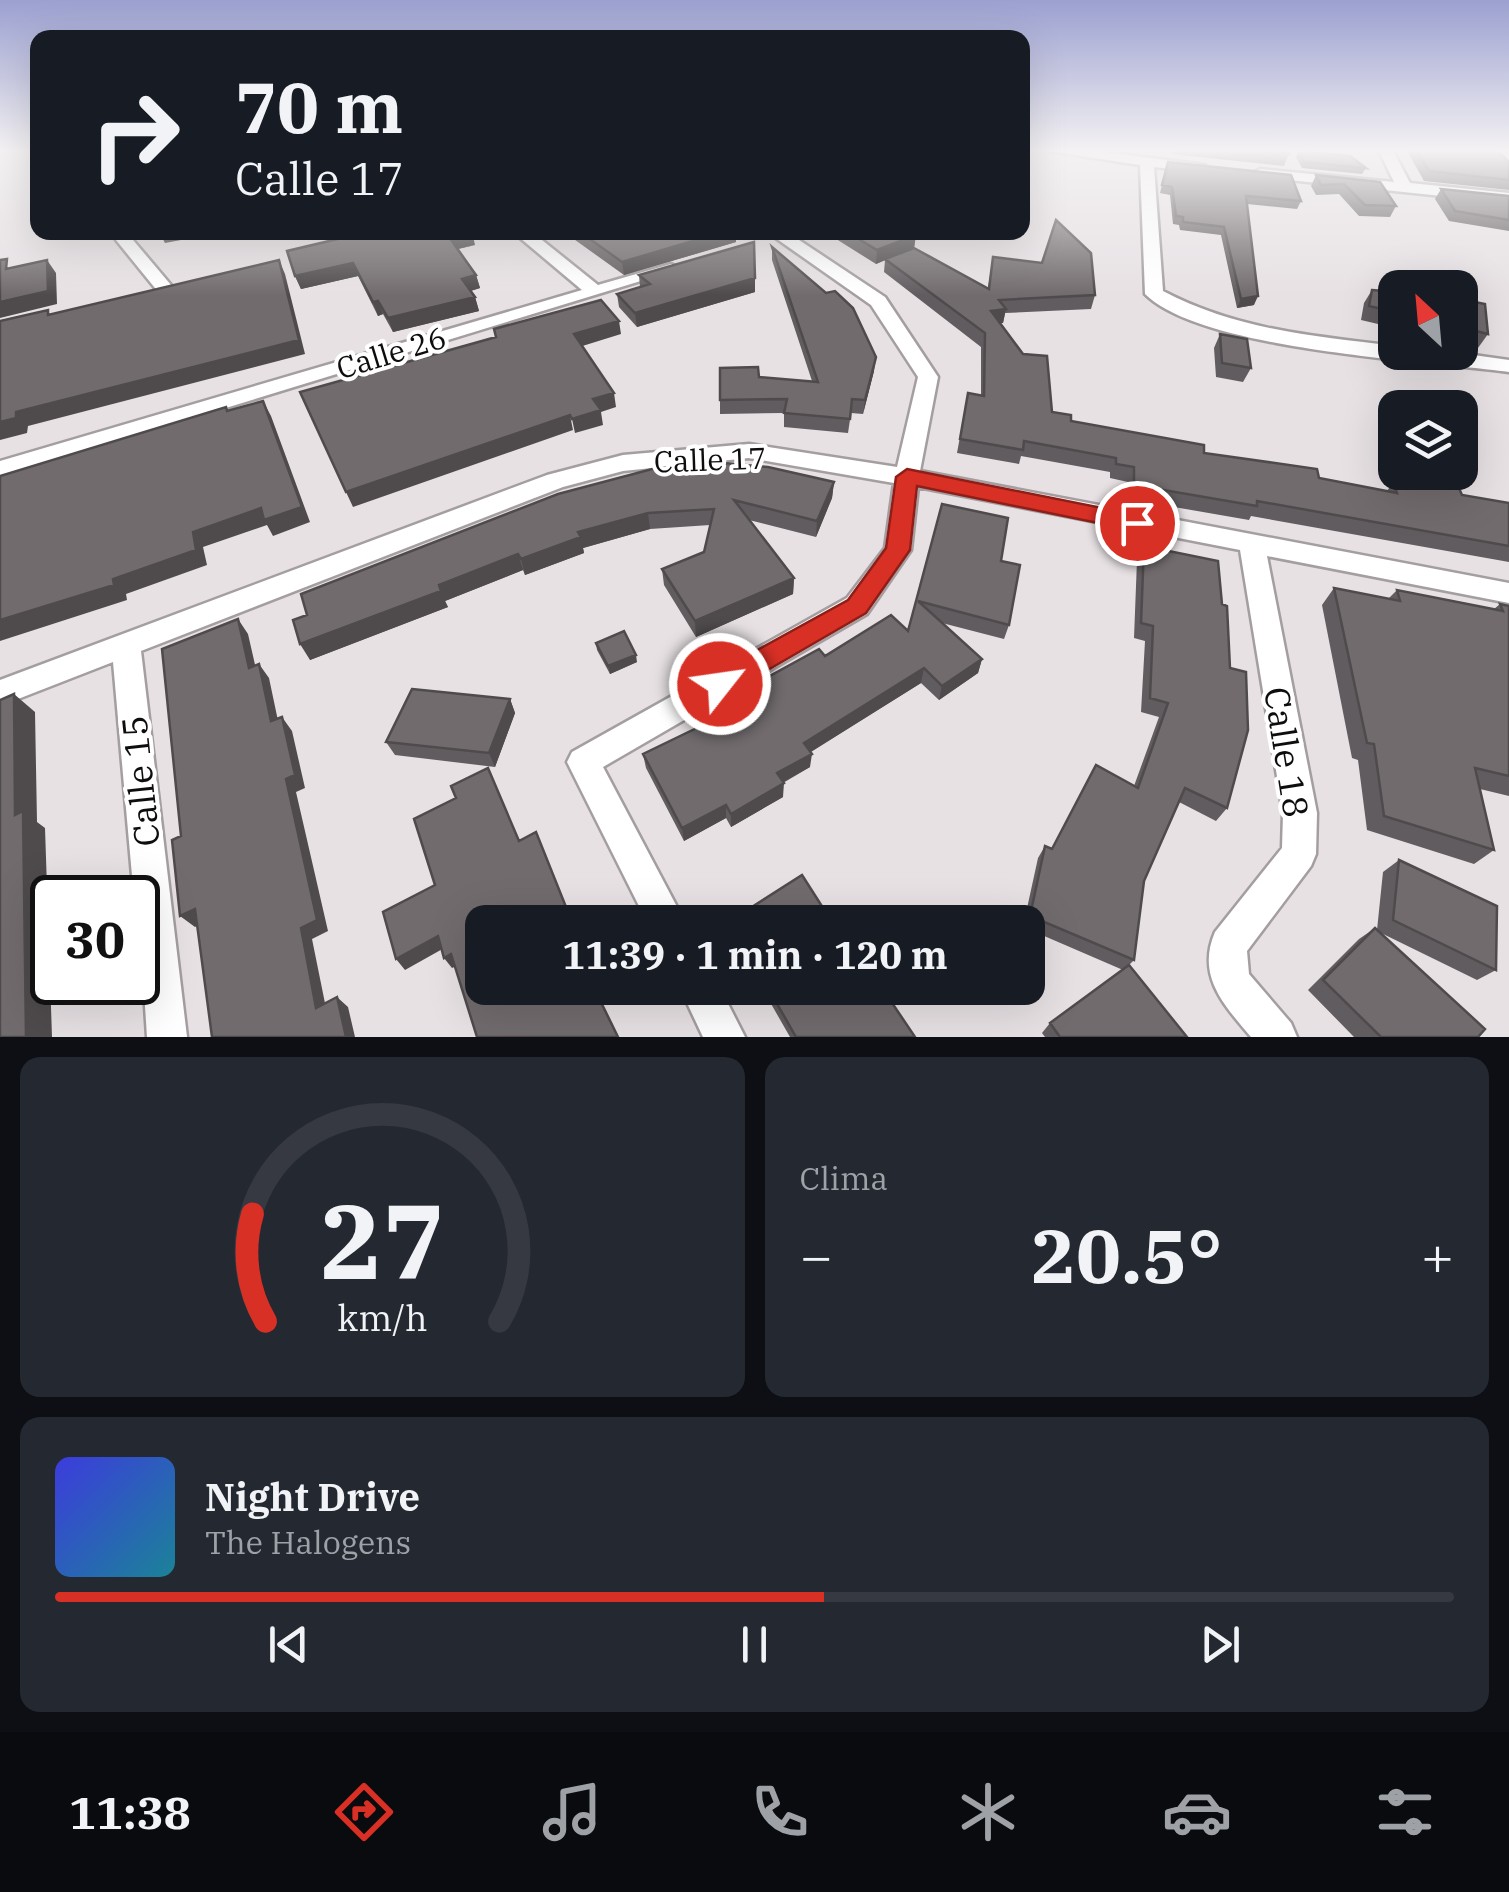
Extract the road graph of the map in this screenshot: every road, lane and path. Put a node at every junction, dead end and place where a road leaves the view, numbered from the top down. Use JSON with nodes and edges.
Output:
{"nodes":[{"id":1,"x":1149,"y":197,"type":"edge"},
{"id":2,"x":124,"y":240,"type":"edge"},
{"id":3,"x":530,"y":240,"type":"edge"},
{"id":4,"x":779,"y":240,"type":"edge"},
{"id":5,"x":689,"y":264,"type":"edge"},
{"id":6,"x":166,"y":289,"type":"edge"},
{"id":7,"x":595,"y":290,"type":"junction"},
{"id":8,"x":1378,"y":349,"type":"edge"},
{"id":9,"x":1478,"y":362,"type":"edge"},
{"id":10,"x":1509,"y":366,"type":"edge"},
{"id":11,"x":0,"y":469,"type":"edge"},
{"id":12,"x":907,"y":477,"type":"junction"},
{"id":13,"x":1252,"y":546,"type":"junction"},
{"id":14,"x":1509,"y":593,"type":"edge"},
{"id":15,"x":126,"y":645,"type":"junction"},
{"id":16,"x":0,"y":693,"type":"edge"},
{"id":17,"x":657,"y":905,"type":"edge"},
{"id":18,"x":709,"y":1005,"type":"edge"},
{"id":19,"x":167,"y":1037,"type":"edge"},
{"id":20,"x":725,"y":1037,"type":"edge"},
{"id":21,"x":1278,"y":1037,"type":"edge"}],
"edges":[{"from":1,"to":8,"type":"street"},
{"from":2,"to":6,"type":"street"},
{"from":3,"to":7,"type":"street"},
{"from":4,"to":12,"type":"street"},
{"from":5,"to":7,"type":"street","name":"Calle 26"},
{"from":7,"to":11,"type":"street","name":"Calle 26"},
{"from":9,"to":10,"type":"street"},
{"from":12,"to":13,"type":"street","name":"Calle 17"},
{"from":12,"to":15,"type":"street","name":"Calle 17"},
{"from":12,"to":17,"type":"street"},
{"from":13,"to":14,"type":"street","name":"Calle 17"},
{"from":13,"to":21,"type":"street","name":"Calle 18"},
{"from":15,"to":16,"type":"street","name":"Calle 17"},
{"from":15,"to":19,"type":"street","name":"Calle 15"},
{"from":18,"to":20,"type":"street"}]}
